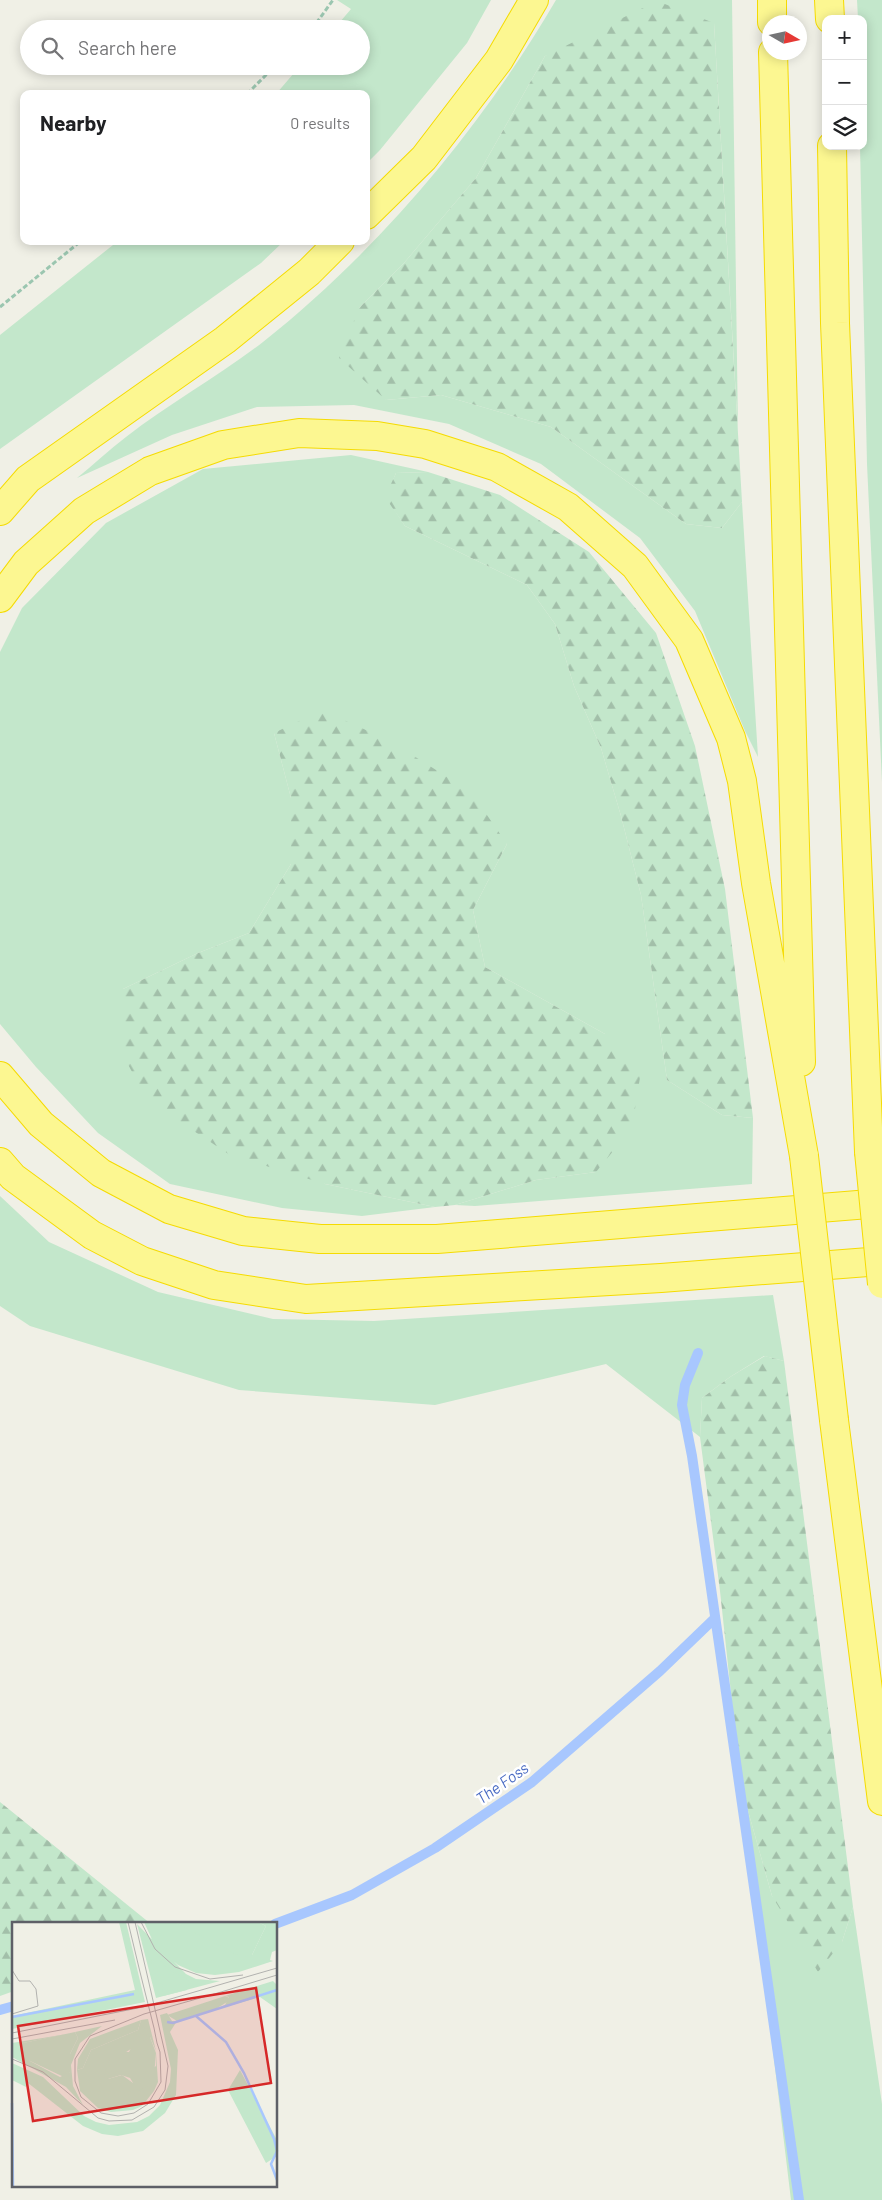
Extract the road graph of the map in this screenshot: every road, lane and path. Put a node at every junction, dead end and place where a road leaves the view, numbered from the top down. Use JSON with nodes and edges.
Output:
{"nodes":[{"id":1,"x":333,"y":0,"type":"edge"},
{"id":2,"x":534,"y":0,"type":"edge"},
{"id":3,"x":772,"y":0,"type":"edge"},
{"id":4,"x":830,"y":0,"type":"edge"},
{"id":5,"x":772,"y":15,"type":"edge"},
{"id":6,"x":830,"y":15,"type":"edge"},
{"id":7,"x":319,"y":20,"type":"edge"},
{"id":8,"x":773,"y":60,"type":"edge"},
{"id":9,"x":266,"y":75,"type":"edge"},
{"id":10,"x":251,"y":90,"type":"edge"},
{"id":11,"x":832,"y":150,"type":"edge"},
{"id":12,"x":370,"y":211,"type":"edge"},
{"id":13,"x":76,"y":245,"type":"edge"},
{"id":14,"x":336,"y":245,"type":"edge"},
{"id":15,"x":0,"y":307,"type":"edge"},
{"id":16,"x":0,"y":511,"type":"edge"},
{"id":17,"x":0,"y":598,"type":"edge"},
{"id":18,"x":0,"y":1076,"type":"edge"},
{"id":19,"x":804,"y":1156,"type":"junction"},
{"id":20,"x":0,"y":1162,"type":"edge"},
{"id":21,"x":882,"y":1202,"type":"edge"},
{"id":22,"x":882,"y":1261,"type":"edge"},
{"id":23,"x":882,"y":1284,"type":"edge"},
{"id":24,"x":882,"y":1801,"type":"edge"}],
"edges":[{"from":1,"to":7,"type":"path"},
{"from":2,"to":12,"type":"highway"},
{"from":3,"to":5,"type":"highway"},
{"from":4,"to":6,"type":"highway"},
{"from":8,"to":19,"type":"highway"},
{"from":9,"to":10,"type":"path"},
{"from":11,"to":23,"type":"highway","bridge":true},
{"from":13,"to":15,"type":"path"},
{"from":14,"to":16,"type":"highway"},
{"from":17,"to":19,"type":"highway"},
{"from":18,"to":21,"type":"highway"},
{"from":19,"to":24,"type":"highway","bridge":true},
{"from":20,"to":22,"type":"highway"}]}
